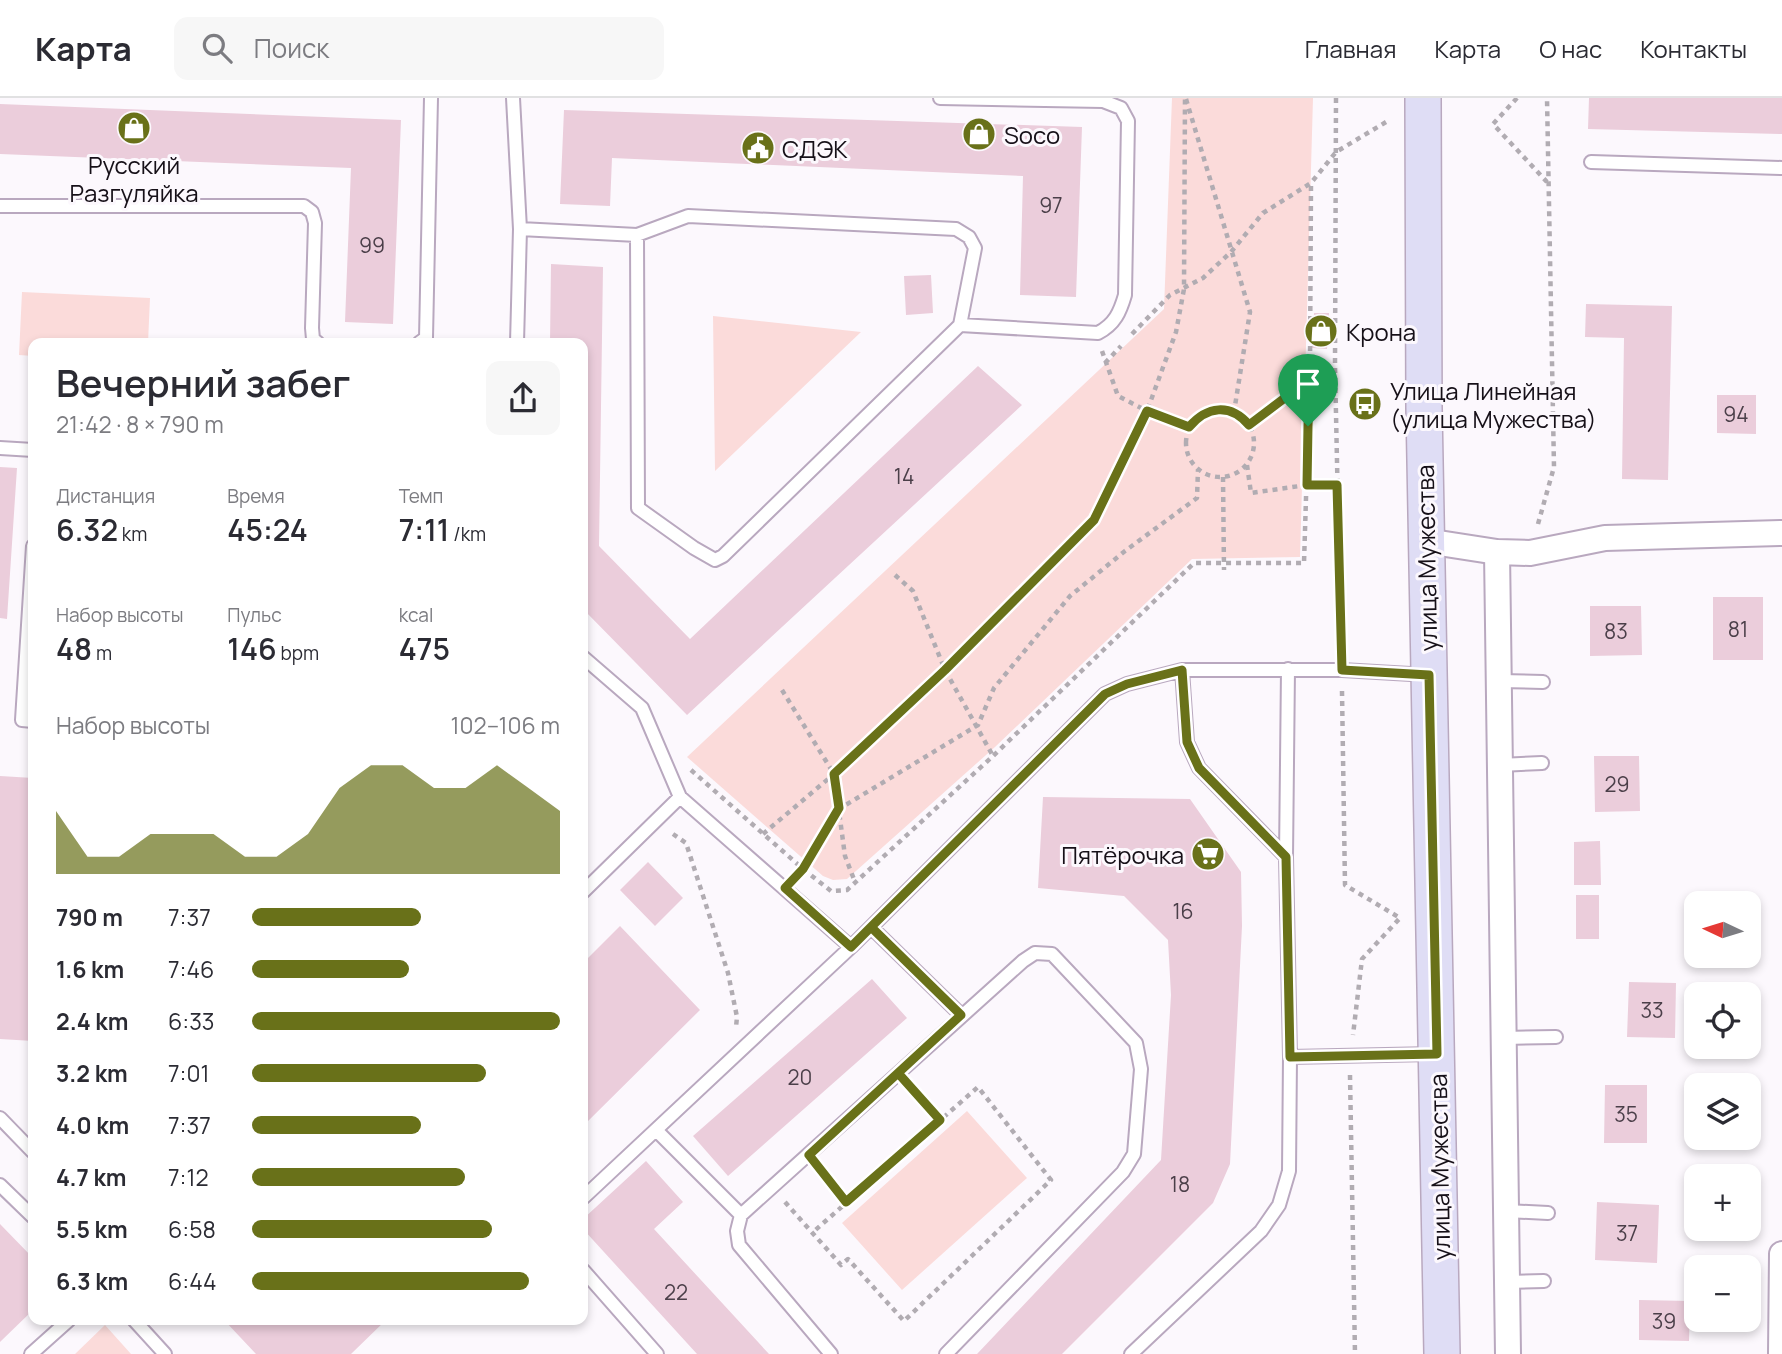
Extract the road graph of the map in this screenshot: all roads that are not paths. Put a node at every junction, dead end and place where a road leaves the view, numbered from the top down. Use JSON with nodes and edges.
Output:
{"nodes":[{"id":1,"x":431,"y":98,"type":"edge"},
{"id":2,"x":513,"y":98,"type":"edge"},
{"id":3,"x":940,"y":98,"type":"edge"},
{"id":4,"x":1423,"y":98,"type":"edge"},
{"id":5,"x":1591,"y":162,"type":"dead end"},
{"id":6,"x":1782,"y":168,"type":"edge"},
{"id":7,"x":0,"y":206,"type":"edge"},
{"id":8,"x":520,"y":229,"type":"junction"},
{"id":9,"x":638,"y":235,"type":"junction"},
{"id":10,"x":960,"y":326,"type":"junction"},
{"id":11,"x":313,"y":338,"type":"edge"},
{"id":12,"x":426,"y":338,"type":"edge"},
{"id":13,"x":517,"y":338,"type":"edge"},
{"id":14,"x":0,"y":448,"type":"edge"},
{"id":15,"x":28,"y":450,"type":"edge"},
{"id":16,"x":1782,"y":533,"type":"edge"},
{"id":17,"x":1426,"y":541,"type":"junction"},
{"id":18,"x":1497,"y":552,"type":"junction"},
{"id":19,"x":28,"y":625,"type":"edge"},
{"id":20,"x":588,"y":661,"type":"edge"},
{"id":21,"x":1289,"y":669,"type":"junction"},
{"id":22,"x":1182,"y":670,"type":"junction"},
{"id":23,"x":1429,"y":675,"type":"junction"},
{"id":24,"x":1499,"y":681,"type":"junction"},
{"id":25,"x":1543,"y":681,"type":"dead end"},
{"id":26,"x":28,"y":721,"type":"edge"},
{"id":27,"x":1542,"y":764,"type":"dead end"},
{"id":28,"x":1500,"y":765,"type":"junction"},
{"id":29,"x":680,"y":797,"type":"junction"},
{"id":30,"x":1286,"y":857,"type":"junction"},
{"id":31,"x":588,"y":887,"type":"edge"},
{"id":32,"x":871,"y":927,"type":"junction"},
{"id":33,"x":851,"y":947,"type":"junction"},
{"id":34,"x":961,"y":1015,"type":"junction"},
{"id":35,"x":1556,"y":1037,"type":"dead end"},
{"id":36,"x":1504,"y":1038,"type":"junction"},
{"id":37,"x":1437,"y":1054,"type":"junction"},
{"id":38,"x":1290,"y":1057,"type":"junction"},
{"id":39,"x":0,"y":1118,"type":"edge"},
{"id":40,"x":657,"y":1131,"type":"junction"},
{"id":41,"x":28,"y":1147,"type":"edge"},
{"id":42,"x":0,"y":1185,"type":"edge"},
{"id":43,"x":588,"y":1193,"type":"edge"},
{"id":44,"x":1506,"y":1211,"type":"junction"},
{"id":45,"x":28,"y":1212,"type":"edge"},
{"id":46,"x":1548,"y":1213,"type":"dead end"},
{"id":47,"x":741,"y":1215,"type":"junction"},
{"id":48,"x":1782,"y":1254,"type":"edge"},
{"id":49,"x":588,"y":1276,"type":"edge"},
{"id":50,"x":1544,"y":1281,"type":"dead end"},
{"id":51,"x":1507,"y":1282,"type":"junction"},
{"id":52,"x":63,"y":1325,"type":"edge"},
{"id":53,"x":144,"y":1325,"type":"edge"},
{"id":54,"x":31,"y":1354,"type":"edge"},
{"id":55,"x":165,"y":1354,"type":"edge"},
{"id":56,"x":657,"y":1354,"type":"edge"},
{"id":57,"x":831,"y":1354,"type":"edge"},
{"id":58,"x":946,"y":1354,"type":"edge"},
{"id":59,"x":1131,"y":1354,"type":"edge"},
{"id":60,"x":1442,"y":1354,"type":"edge"},
{"id":61,"x":1508,"y":1354,"type":"edge"},
{"id":62,"x":1781,"y":1354,"type":"edge"}],
"edges":[{"from":1,"to":12,"type":"lane"},
{"from":2,"to":8,"type":"lane"},
{"from":3,"to":10,"type":"lane"},
{"from":4,"to":17,"type":"main road","name":"улица Мужества"},
{"from":5,"to":6,"type":"lane"},
{"from":7,"to":11,"type":"lane"},
{"from":8,"to":9,"type":"lane"},
{"from":8,"to":13,"type":"lane"},
{"from":9,"to":10,"type":"lane"},
{"from":9,"to":10,"type":"lane"},
{"from":14,"to":15,"type":"lane"},
{"from":16,"to":18,"type":"street"},
{"from":17,"to":18,"type":"street"},
{"from":17,"to":23,"type":"main road","name":"улица Мужества"},
{"from":18,"to":24,"type":"street"},
{"from":19,"to":26,"type":"lane"},
{"from":20,"to":29,"type":"lane"},
{"from":21,"to":22,"type":"lane"},
{"from":21,"to":23,"type":"lane"},
{"from":21,"to":30,"type":"lane"},
{"from":22,"to":30,"type":"lane"},
{"from":22,"to":32,"type":"lane"},
{"from":23,"to":37,"type":"main road","name":"улица Мужества"},
{"from":24,"to":25,"type":"lane"},
{"from":24,"to":28,"type":"street"},
{"from":27,"to":28,"type":"lane"},
{"from":28,"to":36,"type":"street"},
{"from":29,"to":31,"type":"lane"},
{"from":29,"to":33,"type":"lane"},
{"from":30,"to":38,"type":"lane"},
{"from":32,"to":33,"type":"lane"},
{"from":32,"to":34,"type":"lane"},
{"from":33,"to":40,"type":"lane"},
{"from":34,"to":47,"type":"lane"},
{"from":34,"to":58,"type":"lane"},
{"from":35,"to":36,"type":"lane"},
{"from":36,"to":44,"type":"street"},
{"from":37,"to":38,"type":"lane"},
{"from":37,"to":60,"type":"main road","name":"улица Мужества"},
{"from":38,"to":59,"type":"lane"},
{"from":39,"to":41,"type":"lane"},
{"from":40,"to":43,"type":"lane"},
{"from":40,"to":47,"type":"lane"},
{"from":42,"to":45,"type":"lane"},
{"from":44,"to":46,"type":"lane"},
{"from":44,"to":51,"type":"street"},
{"from":47,"to":57,"type":"lane"},
{"from":48,"to":62,"type":"street"},
{"from":49,"to":56,"type":"lane"},
{"from":50,"to":51,"type":"lane"},
{"from":51,"to":61,"type":"street"},
{"from":52,"to":54,"type":"lane"},
{"from":53,"to":55,"type":"lane"}]}
